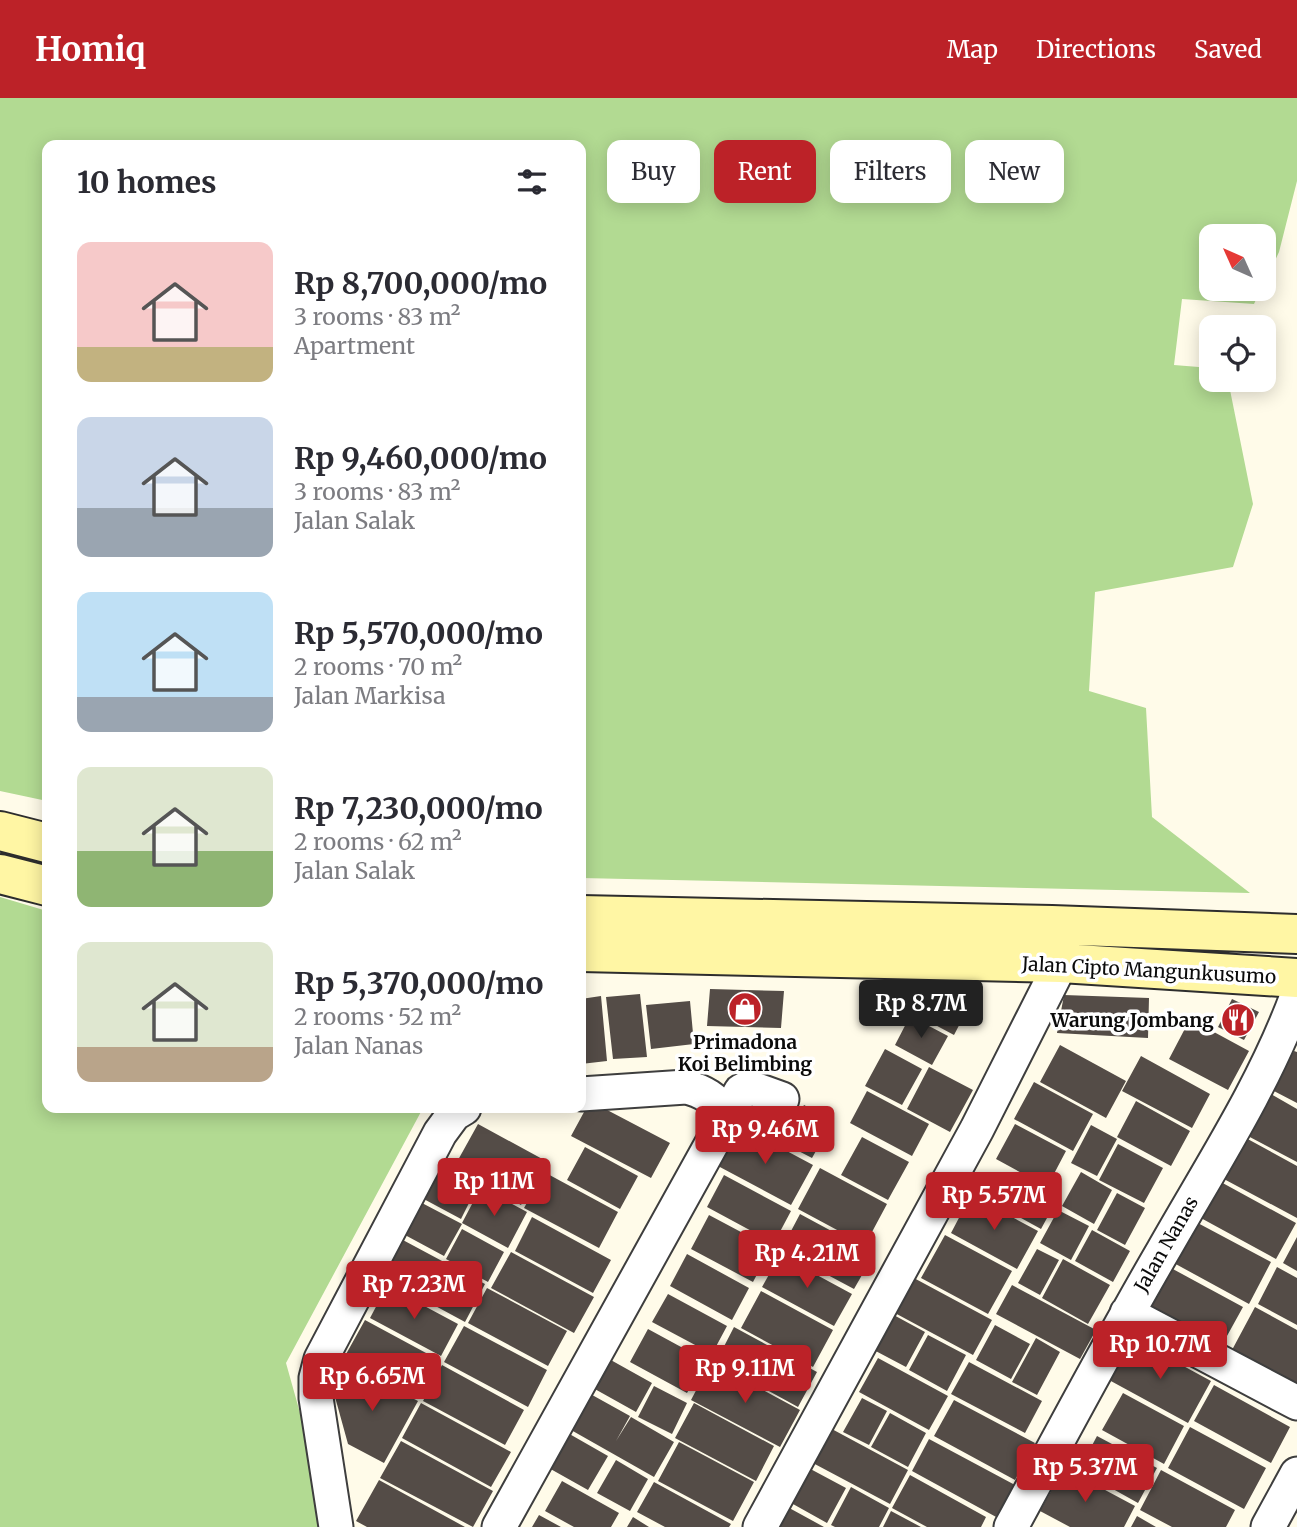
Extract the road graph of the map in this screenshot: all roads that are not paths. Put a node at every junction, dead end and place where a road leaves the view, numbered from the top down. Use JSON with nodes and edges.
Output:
{"nodes":[{"id":1,"x":0,"y":831,"type":"edge"},
{"id":2,"x":42,"y":842,"type":"edge"},
{"id":3,"x":0,"y":874,"type":"edge"},
{"id":4,"x":42,"y":885,"type":"edge"},
{"id":5,"x":586,"y":915,"type":"edge"},
{"id":6,"x":1297,"y":934,"type":"edge"},
{"id":7,"x":586,"y":952,"type":"edge"},
{"id":8,"x":1061,"y":963,"type":"junction"},
{"id":9,"x":1297,"y":978,"type":"edge"},
{"id":10,"x":1297,"y":996,"type":"edge"},
{"id":11,"x":586,"y":1094,"type":"edge"},
{"id":12,"x":782,"y":1099,"type":"dead end"},
{"id":13,"x":456,"y":1113,"type":"edge"},
{"id":14,"x":727,"y":1113,"type":"junction"},
{"id":15,"x":1127,"y":1312,"type":"junction"},
{"id":16,"x":1297,"y":1404,"type":"edge"},
{"id":17,"x":1297,"y":1474,"type":"edge"},
{"id":18,"x":336,"y":1527,"type":"edge"},
{"id":19,"x":499,"y":1527,"type":"edge"},
{"id":20,"x":760,"y":1527,"type":"edge"},
{"id":21,"x":1011,"y":1527,"type":"edge"},
{"id":22,"x":1268,"y":1527,"type":"edge"}],
"edges":[{"from":1,"to":2,"type":"street"},
{"from":3,"to":4,"type":"street"},
{"from":5,"to":6,"type":"street","name":"Jalan Cipto Mangunkusumo"},
{"from":7,"to":8,"type":"street","name":"Jalan Cipto Mangunkusumo"},
{"from":8,"to":9,"type":"street","name":"Jalan Cipto Mangunkusumo"},
{"from":8,"to":20,"type":"street"},
{"from":10,"to":15,"type":"street","name":"Jalan Nanas"},
{"from":11,"to":14,"type":"street"},
{"from":12,"to":14,"type":"street"},
{"from":13,"to":18,"type":"street"},
{"from":14,"to":19,"type":"street"},
{"from":15,"to":16,"type":"street"},
{"from":15,"to":21,"type":"street","name":"Jalan Nanas"},
{"from":17,"to":22,"type":"street"}]}
